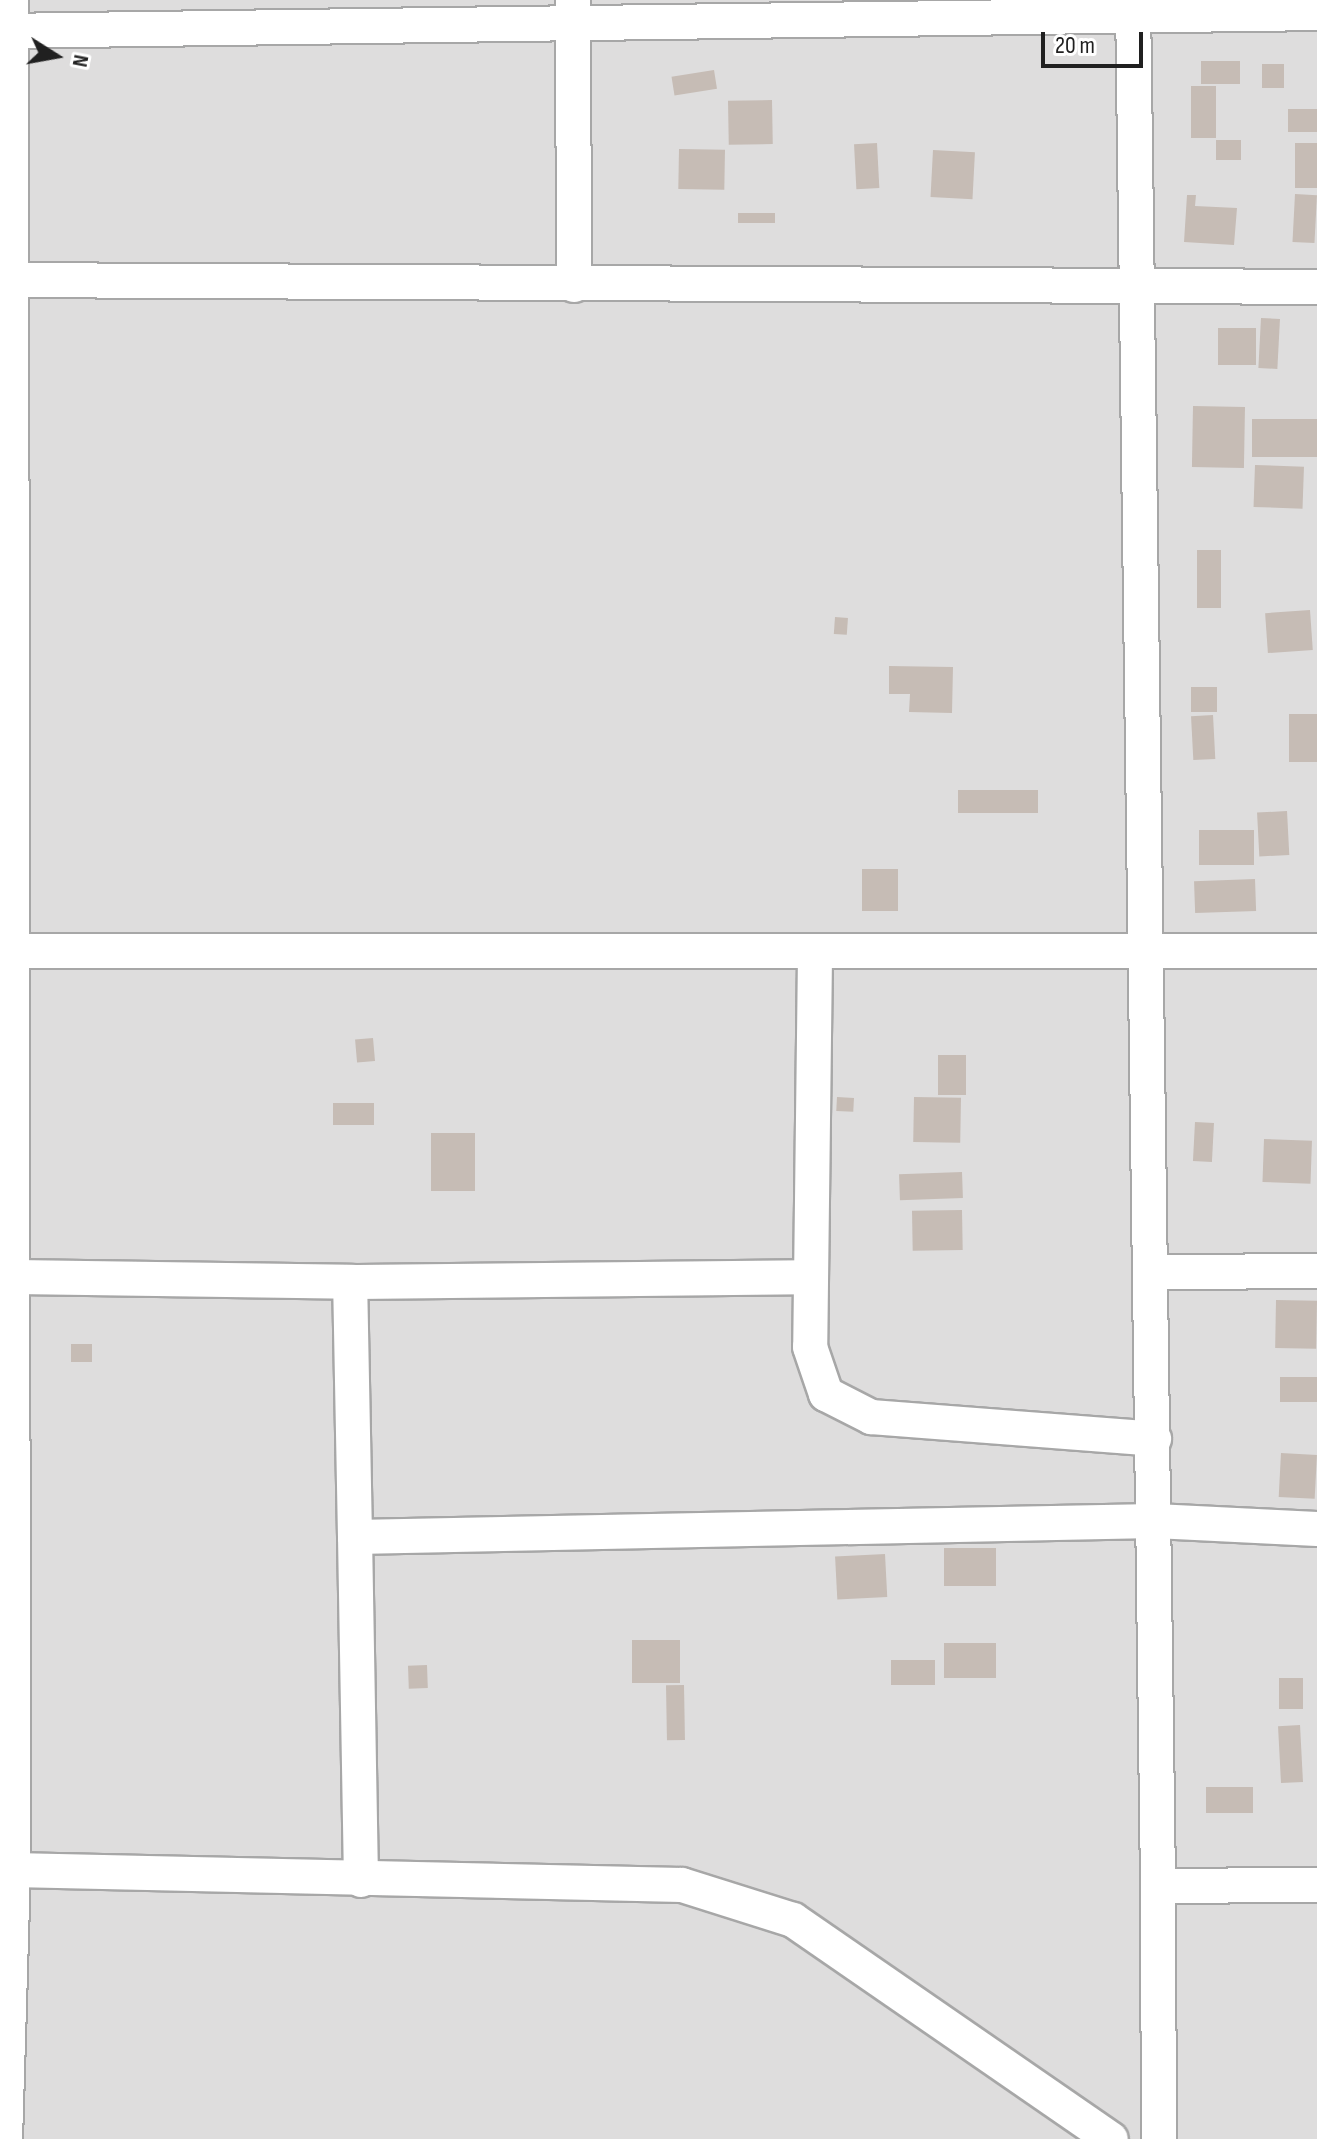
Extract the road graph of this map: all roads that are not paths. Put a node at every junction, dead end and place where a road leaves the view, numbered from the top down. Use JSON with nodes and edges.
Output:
{"nodes":[{"id":1,"x":1133,"y":7,"type":"edge"},
{"id":2,"x":574,"y":12,"type":"edge"},
{"id":3,"x":1317,"y":13,"type":"edge"},
{"id":4,"x":8,"y":21,"type":"edge"},
{"id":5,"x":8,"y":280,"type":"edge"},
{"id":6,"x":574,"y":285,"type":"junction"},
{"id":7,"x":1317,"y":287,"type":"edge"},
{"id":8,"x":1137,"y":291,"type":"junction"},
{"id":9,"x":3,"y":951,"type":"edge"},
{"id":10,"x":1317,"y":951,"type":"edge"},
{"id":11,"x":1147,"y":953,"type":"junction"},
{"id":12,"x":815,"y":955,"type":"junction"},
{"id":13,"x":1317,"y":1271,"type":"edge"},
{"id":14,"x":1152,"y":1272,"type":"junction"},
{"id":15,"x":12,"y":1277,"type":"junction"},
{"id":16,"x":810,"y":1277,"type":"junction"},
{"id":17,"x":350,"y":1282,"type":"junction"},
{"id":18,"x":1154,"y":1439,"type":"junction"},
{"id":19,"x":1155,"y":1521,"type":"junction"},
{"id":20,"x":1317,"y":1529,"type":"edge"},
{"id":21,"x":6,"y":1537,"type":"edge"},
{"id":22,"x":355,"y":1537,"type":"junction"},
{"id":23,"x":6,"y":1870,"type":"edge"},
{"id":24,"x":361,"y":1880,"type":"junction"},
{"id":25,"x":1317,"y":1885,"type":"edge"},
{"id":26,"x":1158,"y":1886,"type":"junction"},
{"id":27,"x":5,"y":2139,"type":"edge"},
{"id":28,"x":1111,"y":2139,"type":"edge"},
{"id":29,"x":1159,"y":2139,"type":"edge"}],
"edges":[{"from":1,"to":2,"type":"street"},
{"from":1,"to":3,"type":"street"},
{"from":1,"to":8,"type":"street"},
{"from":2,"to":4,"type":"street"},
{"from":2,"to":6,"type":"street"},
{"from":4,"to":5,"type":"street"},
{"from":5,"to":6,"type":"street"},
{"from":5,"to":9,"type":"street"},
{"from":6,"to":8,"type":"street"},
{"from":7,"to":8,"type":"street"},
{"from":8,"to":11,"type":"street"},
{"from":9,"to":12,"type":"street"},
{"from":9,"to":15,"type":"street"},
{"from":10,"to":11,"type":"street"},
{"from":11,"to":12,"type":"street"},
{"from":11,"to":14,"type":"street"},
{"from":12,"to":16,"type":"street"},
{"from":13,"to":14,"type":"street"},
{"from":14,"to":18,"type":"street"},
{"from":15,"to":17,"type":"street"},
{"from":15,"to":21,"type":"street"},
{"from":16,"to":17,"type":"street"},
{"from":16,"to":18,"type":"street"},
{"from":17,"to":22,"type":"street"},
{"from":18,"to":19,"type":"street"},
{"from":19,"to":20,"type":"street"},
{"from":19,"to":22,"type":"street"},
{"from":19,"to":26,"type":"street"},
{"from":21,"to":23,"type":"street"},
{"from":22,"to":24,"type":"street"},
{"from":23,"to":24,"type":"street"},
{"from":23,"to":27,"type":"street"},
{"from":24,"to":28,"type":"street"},
{"from":25,"to":26,"type":"street"},
{"from":26,"to":29,"type":"street"}]}
